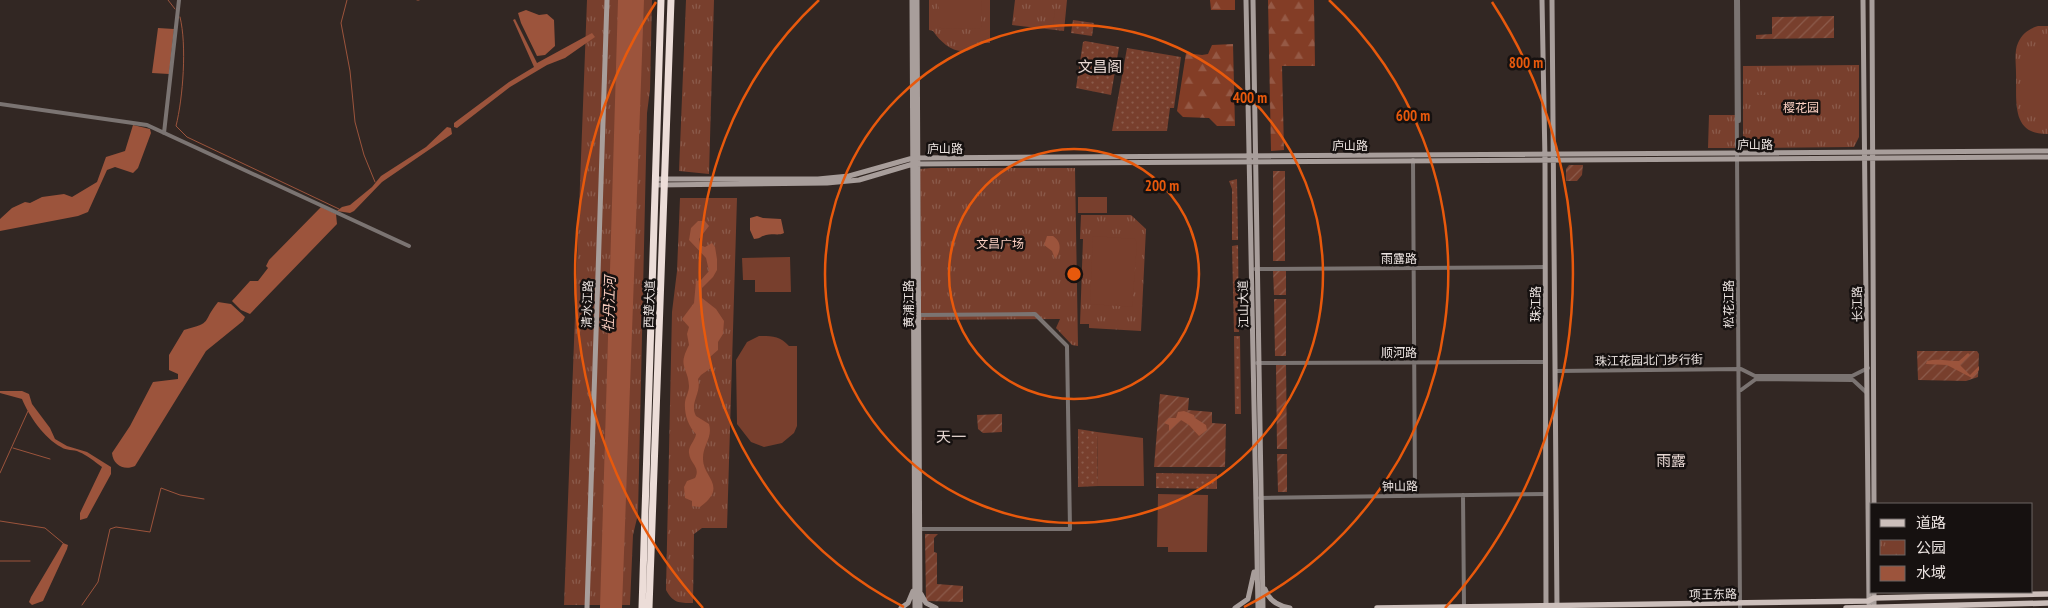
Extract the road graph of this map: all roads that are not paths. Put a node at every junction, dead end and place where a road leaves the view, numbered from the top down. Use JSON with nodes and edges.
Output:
{"nodes":[{"id":1,"x":179,"y":0,"type":"edge"},
{"id":2,"x":607,"y":0,"type":"edge"},
{"id":3,"x":660,"y":0,"type":"edge"},
{"id":4,"x":671,"y":0,"type":"edge"},
{"id":5,"x":912,"y":0,"type":"edge"},
{"id":6,"x":917,"y":0,"type":"edge"},
{"id":7,"x":1246,"y":0,"type":"edge"},
{"id":8,"x":1253,"y":0,"type":"edge"},
{"id":9,"x":1542,"y":0,"type":"edge"},
{"id":10,"x":1552,"y":0,"type":"edge"},
{"id":11,"x":1737,"y":0,"type":"edge"},
{"id":12,"x":1863,"y":0,"type":"edge"},
{"id":13,"x":1872,"y":0,"type":"edge"},
{"id":14,"x":0,"y":104,"type":"edge"},
{"id":15,"x":1544,"y":112,"type":"junction"},
{"id":16,"x":1554,"y":112,"type":"junction"},
{"id":17,"x":164,"y":133,"type":"junction"},
{"id":18,"x":2048,"y":151,"type":"edge"},
{"id":19,"x":1864,"y":156,"type":"junction"},
{"id":20,"x":1874,"y":156,"type":"junction"},
{"id":21,"x":1738,"y":157,"type":"junction"},
{"id":22,"x":2048,"y":157,"type":"edge"},
{"id":23,"x":1249,"y":158,"type":"junction"},
{"id":24,"x":1256,"y":158,"type":"junction"},
{"id":25,"x":1545,"y":158,"type":"junction"},
{"id":26,"x":1555,"y":158,"type":"junction"},
{"id":27,"x":1413,"y":160,"type":"junction"},
{"id":28,"x":915,"y":161,"type":"junction"},
{"id":29,"x":655,"y":182,"type":"junction"},
{"id":30,"x":665,"y":182,"type":"junction"},
{"id":31,"x":409,"y":246,"type":"dead end"},
{"id":32,"x":1545,"y":267,"type":"junction"},
{"id":33,"x":1414,"y":268,"type":"junction"},
{"id":34,"x":1255,"y":269,"type":"junction"},
{"id":35,"x":915,"y":315,"type":"junction"},
{"id":36,"x":1256,"y":362,"type":"junction"},
{"id":37,"x":1414,"y":362,"type":"junction"},
{"id":38,"x":1545,"y":362,"type":"junction"},
{"id":39,"x":1868,"y":368,"type":"junction"},
{"id":40,"x":1740,"y":369,"type":"junction"},
{"id":41,"x":1557,"y":371,"type":"junction"},
{"id":42,"x":1741,"y":390,"type":"junction"},
{"id":43,"x":1868,"y":393,"type":"junction"},
{"id":44,"x":1546,"y":494,"type":"junction"},
{"id":45,"x":1463,"y":495,"type":"junction"},
{"id":46,"x":1415,"y":496,"type":"junction"},
{"id":47,"x":1258,"y":498,"type":"junction"},
{"id":48,"x":1874,"y":503,"type":"edge"},
{"id":49,"x":917,"y":529,"type":"junction"},
{"id":50,"x":1870,"y":532,"type":"edge"},
{"id":51,"x":1259,"y":559,"type":"junction"},
{"id":52,"x":917,"y":586,"type":"junction"},
{"id":53,"x":2048,"y":594,"type":"edge"},
{"id":54,"x":1871,"y":601,"type":"edge"},
{"id":55,"x":2048,"y":602,"type":"edge"},
{"id":56,"x":1464,"y":606,"type":"junction"},
{"id":57,"x":1741,"y":606,"type":"edge"},
{"id":58,"x":1546,"y":607,"type":"edge"},
{"id":59,"x":1557,"y":607,"type":"edge"},
{"id":60,"x":587,"y":608,"type":"edge"},
{"id":61,"x":642,"y":608,"type":"edge"},
{"id":62,"x":649,"y":608,"type":"edge"},
{"id":63,"x":901,"y":608,"type":"edge"},
{"id":64,"x":915,"y":608,"type":"edge"},
{"id":65,"x":920,"y":608,"type":"edge"},
{"id":66,"x":936,"y":608,"type":"edge"},
{"id":67,"x":1235,"y":608,"type":"edge"},
{"id":68,"x":1258,"y":608,"type":"edge"},
{"id":69,"x":1264,"y":608,"type":"edge"},
{"id":70,"x":1290,"y":608,"type":"edge"},
{"id":71,"x":1377,"y":608,"type":"edge"},
{"id":72,"x":1846,"y":608,"type":"edge"},
{"id":73,"x":1874,"y":608,"type":"edge"}],
"edges":[{"from":1,"to":17,"type":"street"},
{"from":2,"to":60,"type":"street","name":"清水江路"},
{"from":3,"to":29,"type":"highway","name":"西楚大道"},
{"from":4,"to":30,"type":"highway","name":"西楚大道"},
{"from":5,"to":28,"type":"street","name":"黄浦江路"},
{"from":6,"to":28,"type":"street","name":"黄浦江路"},
{"from":7,"to":23,"type":"street","name":"江山大道"},
{"from":8,"to":24,"type":"street","name":"江山大道"},
{"from":9,"to":15,"type":"street","name":"珠江路"},
{"from":10,"to":16,"type":"street","name":"珠江路"},
{"from":11,"to":21,"type":"street","name":"松花江路"},
{"from":12,"to":19,"type":"street","name":"长江路"},
{"from":13,"to":20,"type":"street","name":"长江路"},
{"from":14,"to":17,"type":"street"},
{"from":15,"to":16,"type":"street"},
{"from":15,"to":25,"type":"street","name":"珠江路"},
{"from":16,"to":26,"type":"street","name":"珠江路"},
{"from":17,"to":31,"type":"street"},
{"from":18,"to":20,"type":"street","name":"庐山路"},
{"from":19,"to":20,"type":"street","name":"庐山路"},
{"from":19,"to":21,"type":"street","name":"庐山路"},
{"from":19,"to":39,"type":"street","name":"长江路"},
{"from":20,"to":22,"type":"street","name":"庐山路"},
{"from":20,"to":48,"type":"street","name":"长江路"},
{"from":21,"to":26,"type":"street","name":"庐山路"},
{"from":21,"to":40,"type":"street","name":"松花江路"},
{"from":23,"to":24,"type":"street","name":"庐山路"},
{"from":23,"to":28,"type":"street","name":"庐山路"},
{"from":23,"to":34,"type":"street","name":"江山大道"},
{"from":24,"to":25,"type":"street","name":"庐山路"},
{"from":24,"to":27,"type":"street","name":"庐山路"},
{"from":24,"to":34,"type":"street","name":"江山大道"},
{"from":25,"to":26,"type":"street","name":"庐山路"},
{"from":25,"to":27,"type":"street","name":"庐山路"},
{"from":25,"to":32,"type":"street","name":"珠江路"},
{"from":26,"to":41,"type":"street","name":"珠江路"},
{"from":27,"to":33,"type":"street"},
{"from":28,"to":30,"type":"street","name":"庐山路"},
{"from":28,"to":35,"type":"street","name":"黄浦江路"},
{"from":29,"to":30,"type":"street","name":"庐山路"},
{"from":29,"to":61,"type":"highway","name":"西楚大道"},
{"from":30,"to":62,"type":"highway","name":"西楚大道"},
{"from":32,"to":33,"type":"street","name":"雨露路"},
{"from":32,"to":38,"type":"street","name":"珠江路"},
{"from":33,"to":34,"type":"street","name":"雨露路"},
{"from":33,"to":37,"type":"street"},
{"from":34,"to":36,"type":"street","name":"江山大道"},
{"from":35,"to":49,"type":"street","name":"黄浦江路"},
{"from":35,"to":49,"type":"street"},
{"from":36,"to":37,"type":"street","name":"顺河路"},
{"from":36,"to":47,"type":"street","name":"江山大道"},
{"from":37,"to":38,"type":"street","name":"顺河路"},
{"from":37,"to":46,"type":"street"},
{"from":38,"to":44,"type":"street","name":"珠江路"},
{"from":39,"to":40,"type":"street","name":"珠江花园北门步行街"},
{"from":39,"to":43,"type":"street","name":"长江路"},
{"from":40,"to":41,"type":"street","name":"珠江花园北门步行街"},
{"from":40,"to":42,"type":"street","name":"松花江路"},
{"from":40,"to":57,"type":"street","name":"松花江路"},
{"from":41,"to":59,"type":"street","name":"珠江路"},
{"from":42,"to":43,"type":"street"},
{"from":42,"to":57,"type":"street","name":"松花江路"},
{"from":43,"to":50,"type":"street","name":"长江路"},
{"from":44,"to":45,"type":"street","name":"钟山路"},
{"from":44,"to":58,"type":"street","name":"珠江路"},
{"from":45,"to":46,"type":"street","name":"钟山路"},
{"from":45,"to":56,"type":"street"},
{"from":46,"to":47,"type":"street","name":"钟山路"},
{"from":47,"to":51,"type":"street","name":"江山大道"},
{"from":49,"to":52,"type":"street","name":"黄浦江路"},
{"from":51,"to":67,"type":"street"},
{"from":51,"to":68,"type":"street","name":"江山大道"},
{"from":51,"to":69,"type":"street","name":"江山大道"},
{"from":51,"to":70,"type":"street"},
{"from":52,"to":63,"type":"street"},
{"from":52,"to":64,"type":"street"},
{"from":52,"to":65,"type":"street","name":"黄浦江路"},
{"from":52,"to":66,"type":"street"},
{"from":53,"to":54,"type":"main road","name":"项王东路"},
{"from":54,"to":57,"type":"main road","name":"项王东路"},
{"from":54,"to":72,"type":"main road","name":"项王东路"},
{"from":54,"to":73,"type":"main road","name":"项王东路"},
{"from":54,"to":73,"type":"street","name":"长江路"},
{"from":55,"to":73,"type":"main road","name":"项王东路"},
{"from":56,"to":58,"type":"main road","name":"项王东路"},
{"from":56,"to":71,"type":"main road","name":"项王东路"},
{"from":57,"to":59,"type":"main road","name":"项王东路"},
{"from":58,"to":59,"type":"main road","name":"项王东路"}]}
